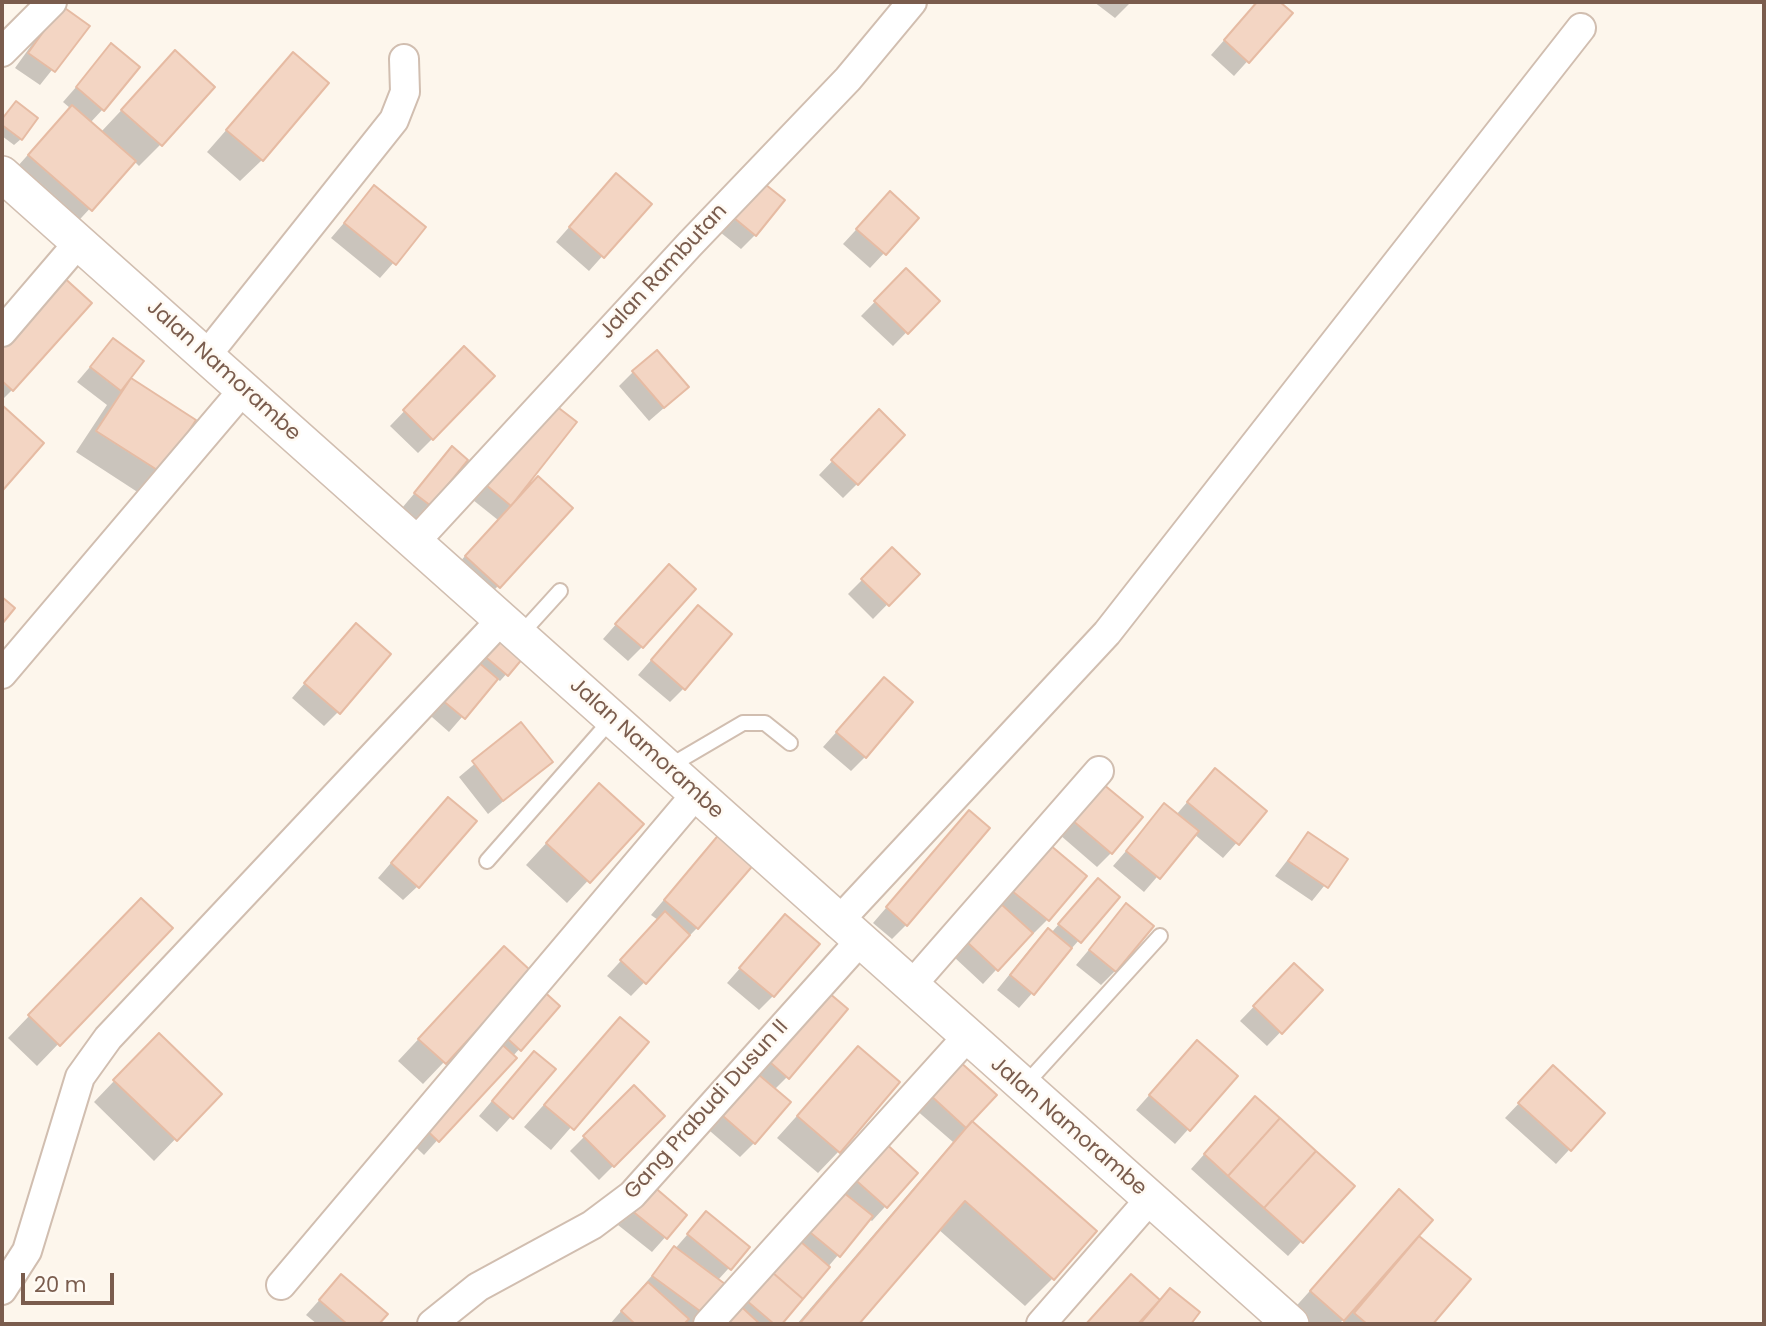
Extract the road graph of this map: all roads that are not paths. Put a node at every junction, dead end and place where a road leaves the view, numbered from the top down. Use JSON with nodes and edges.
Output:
{"nodes":[{"id":1,"x":52,"y":2,"type":"edge"},
{"id":2,"x":912,"y":2,"type":"edge"},
{"id":3,"x":1581,"y":28,"type":"dead end"},
{"id":4,"x":2,"y":52,"type":"edge"},
{"id":5,"x":404,"y":59,"type":"dead end"},
{"id":6,"x":2,"y":174,"type":"edge"},
{"id":7,"x":79,"y":242,"type":"junction"},
{"id":8,"x":2,"y":332,"type":"edge"},
{"id":9,"x":206,"y":356,"type":"junction"},
{"id":10,"x":243,"y":390,"type":"junction"},
{"id":11,"x":415,"y":542,"type":"junction"},
{"id":12,"x":560,"y":591,"type":"dead end"},
{"id":13,"x":511,"y":627,"type":"junction"},
{"id":14,"x":2,"y":674,"type":"edge"},
{"id":15,"x":612,"y":719,"type":"junction"},
{"id":16,"x":790,"y":743,"type":"dead end"},
{"id":17,"x":667,"y":768,"type":"junction"},
{"id":18,"x":1099,"y":771,"type":"dead end"},
{"id":19,"x":696,"y":794,"type":"junction"},
{"id":20,"x":486,"y":861,"type":"dead end"},
{"id":21,"x":848,"y":932,"type":"junction"},
{"id":22,"x":1160,"y":936,"type":"dead end"},
{"id":23,"x":910,"y":987,"type":"junction"},
{"id":24,"x":967,"y":1037,"type":"junction"},
{"id":25,"x":1023,"y":1088,"type":"junction"},
{"id":26,"x":1150,"y":1199,"type":"junction"},
{"id":27,"x":281,"y":1285,"type":"dead end"},
{"id":28,"x":2,"y":1290,"type":"edge"},
{"id":29,"x":432,"y":1324,"type":"edge"},
{"id":30,"x":708,"y":1324,"type":"edge"},
{"id":31,"x":1041,"y":1324,"type":"edge"},
{"id":32,"x":1290,"y":1324,"type":"edge"}],
"edges":[{"from":1,"to":4,"type":"street"},
{"from":2,"to":11,"type":"street","name":"Jalan Rambutan"},
{"from":3,"to":21,"type":"street","name":"Gang Prabudi Dusun II"},
{"from":5,"to":9,"type":"street"},
{"from":6,"to":7,"type":"street","name":"Jalan Namorambe"},
{"from":7,"to":8,"type":"street"},
{"from":7,"to":9,"type":"street","name":"Jalan Namorambe"},
{"from":9,"to":10,"type":"street","name":"Jalan Namorambe"},
{"from":10,"to":11,"type":"street","name":"Jalan Namorambe"},
{"from":10,"to":14,"type":"street"},
{"from":11,"to":13,"type":"street","name":"Jalan Namorambe"},
{"from":12,"to":13,"type":"lane"},
{"from":13,"to":15,"type":"street","name":"Jalan Namorambe"},
{"from":13,"to":28,"type":"street"},
{"from":15,"to":17,"type":"street","name":"Jalan Namorambe"},
{"from":15,"to":20,"type":"lane"},
{"from":16,"to":17,"type":"lane"},
{"from":17,"to":19,"type":"street","name":"Jalan Namorambe"},
{"from":18,"to":23,"type":"street"},
{"from":19,"to":21,"type":"street","name":"Jalan Namorambe"},
{"from":19,"to":27,"type":"street"},
{"from":21,"to":23,"type":"street","name":"Jalan Namorambe"},
{"from":21,"to":29,"type":"street","name":"Gang Prabudi Dusun II"},
{"from":22,"to":25,"type":"lane"},
{"from":23,"to":24,"type":"street","name":"Jalan Namorambe"},
{"from":24,"to":25,"type":"street","name":"Jalan Namorambe"},
{"from":24,"to":30,"type":"street"},
{"from":25,"to":26,"type":"street","name":"Jalan Namorambe"},
{"from":26,"to":31,"type":"street"},
{"from":26,"to":32,"type":"street","name":"Jalan Namorambe"}]}
